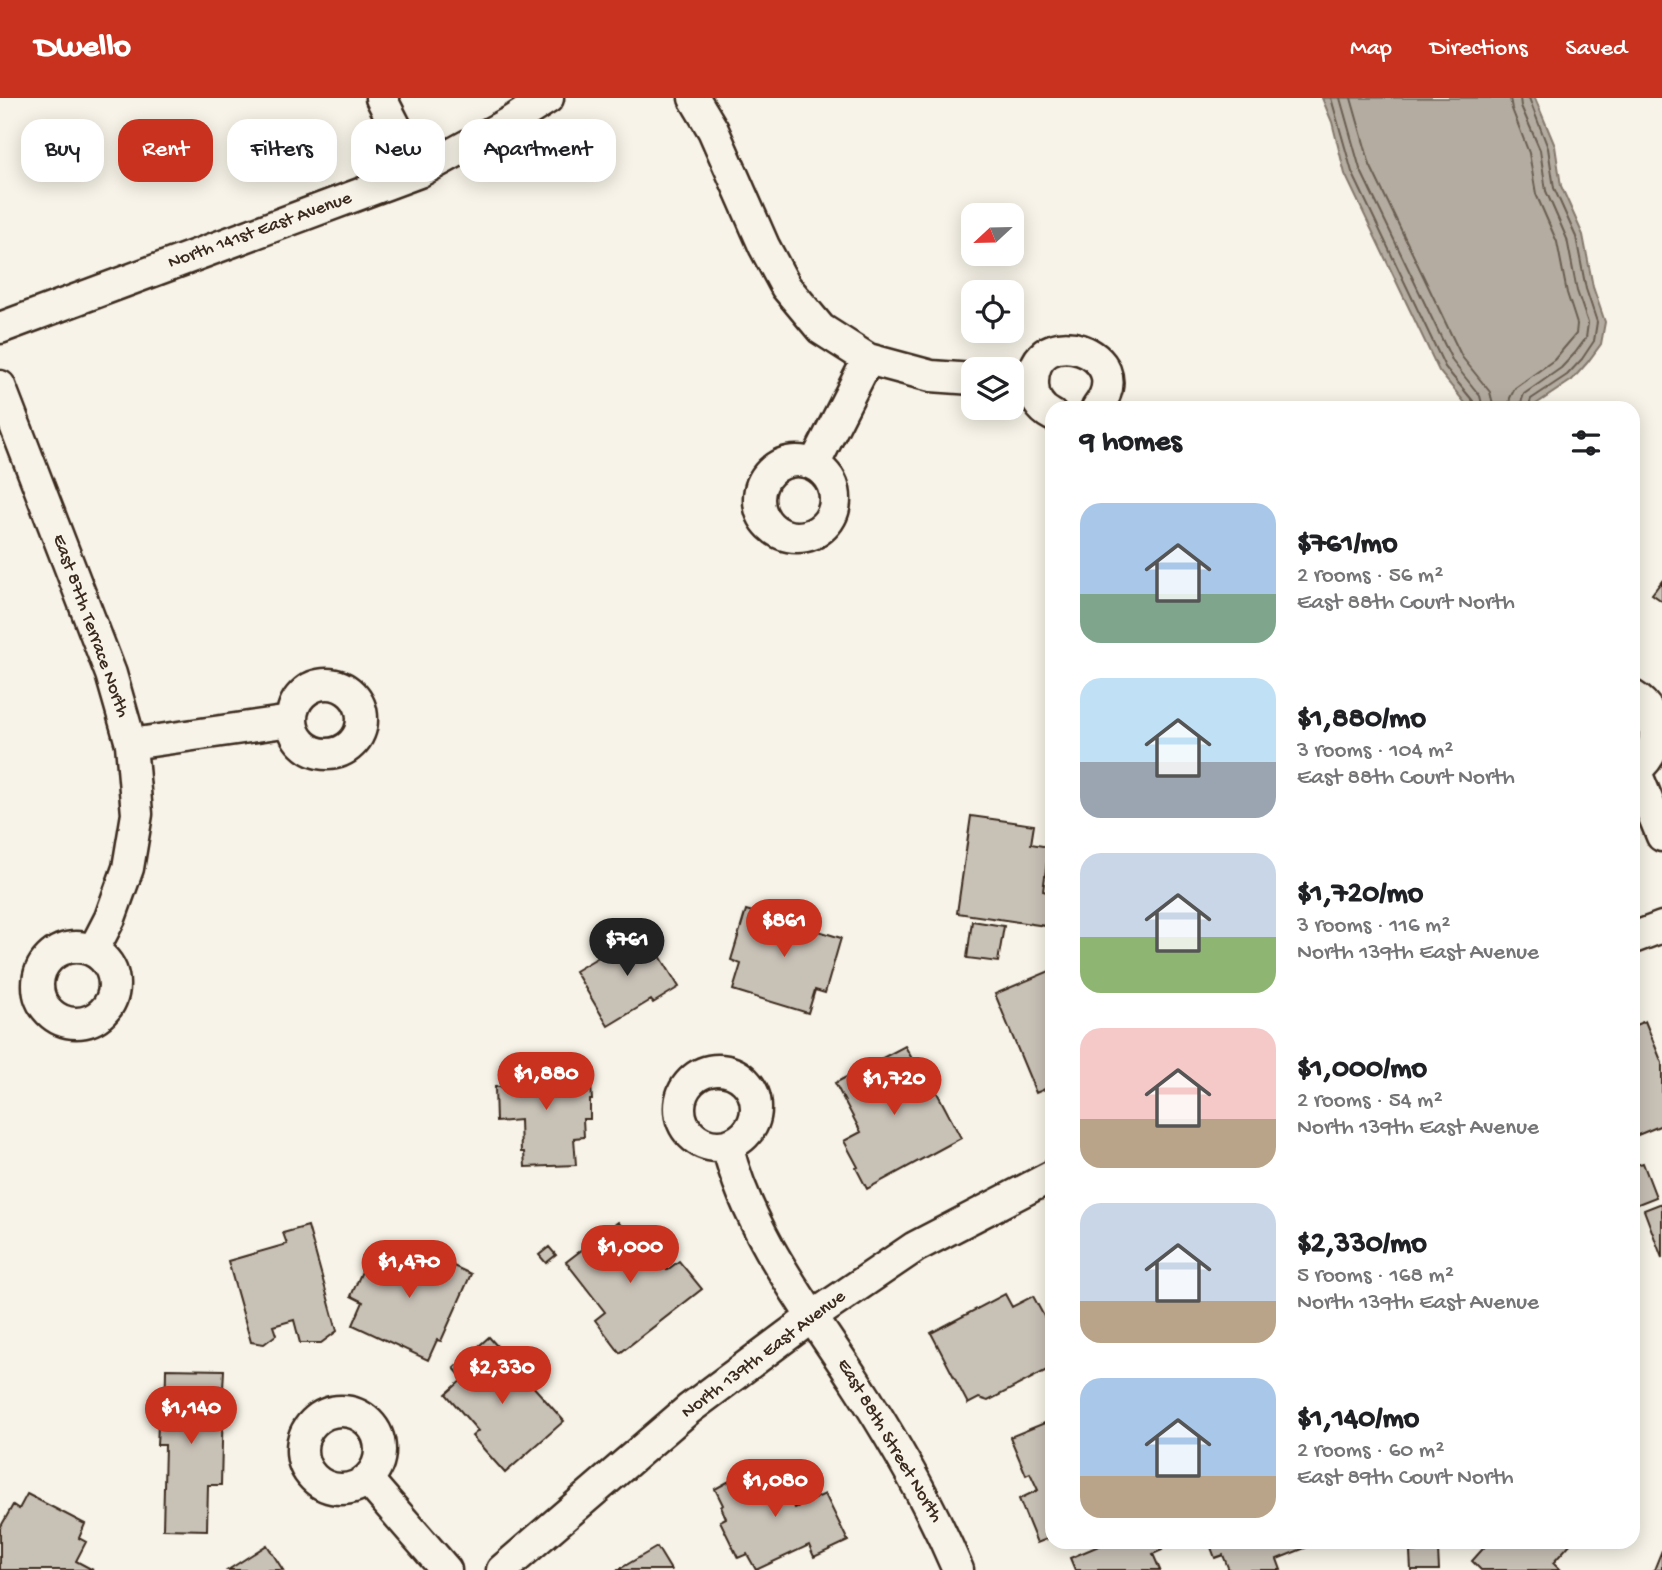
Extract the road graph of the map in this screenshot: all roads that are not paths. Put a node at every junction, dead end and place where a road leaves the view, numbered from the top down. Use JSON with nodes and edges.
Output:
{"nodes":[{"id":1,"x":381,"y":98,"type":"edge"},
{"id":2,"x":548,"y":98,"type":"edge"},
{"id":3,"x":694,"y":98,"type":"edge"},
{"id":4,"x":392,"y":119,"type":"edge"},
{"id":5,"x":445,"y":158,"type":"edge"},
{"id":6,"x":392,"y":182,"type":"edge"},
{"id":7,"x":0,"y":328,"type":"edge"},
{"id":8,"x":868,"y":359,"type":"junction"},
{"id":9,"x":961,"y":378,"type":"edge"},
{"id":10,"x":1024,"y":380,"type":"edge"},
{"id":11,"x":1024,"y":385,"type":"edge"},
{"id":12,"x":0,"y":386,"type":"edge"},
{"id":13,"x":1101,"y":401,"type":"edge"},
{"id":14,"x":1045,"y":409,"type":"edge"},
{"id":15,"x":814,"y":465,"type":"dead end"},
{"id":16,"x":1640,"y":701,"type":"edge"},
{"id":17,"x":291,"y":721,"type":"dead end"},
{"id":18,"x":131,"y":744,"type":"junction"},
{"id":19,"x":1640,"y":765,"type":"edge"},
{"id":20,"x":1640,"y":784,"type":"edge"},
{"id":21,"x":1662,"y":836,"type":"edge"},
{"id":22,"x":1662,"y":926,"type":"edge"},
{"id":23,"x":1640,"y":935,"type":"edge"},
{"id":24,"x":93,"y":951,"type":"dead end"},
{"id":25,"x":727,"y":1145,"type":"dead end"},
{"id":26,"x":1045,"y":1180,"type":"edge"},
{"id":27,"x":812,"y":1317,"type":"junction"},
{"id":28,"x":367,"y":1479,"type":"dead end"},
{"id":29,"x":446,"y":1570,"type":"edge"},
{"id":30,"x":502,"y":1570,"type":"edge"},
{"id":31,"x":958,"y":1570,"type":"edge"}],
"edges":[{"from":1,"to":4,"type":"street"},
{"from":2,"to":5,"type":"street","name":"North 141st East Avenue"},
{"from":3,"to":8,"type":"street"},
{"from":6,"to":7,"type":"street","name":"North 141st East Avenue"},
{"from":8,"to":9,"type":"street"},
{"from":8,"to":15,"type":"street"},
{"from":10,"to":13,"type":"street"},
{"from":11,"to":14,"type":"street"},
{"from":12,"to":18,"type":"street","name":"East 87th Terrace North"},
{"from":16,"to":19,"type":"street"},
{"from":17,"to":18,"type":"street"},
{"from":18,"to":24,"type":"street","name":"East 87th Terrace North"},
{"from":20,"to":21,"type":"street"},
{"from":22,"to":23,"type":"street"},
{"from":25,"to":27,"type":"street","name":"East 88th Street North"},
{"from":26,"to":27,"type":"street","name":"North 139th East Avenue"},
{"from":27,"to":30,"type":"street","name":"North 139th East Avenue"},
{"from":27,"to":31,"type":"street","name":"East 88th Street North"},
{"from":28,"to":29,"type":"street"}]}
